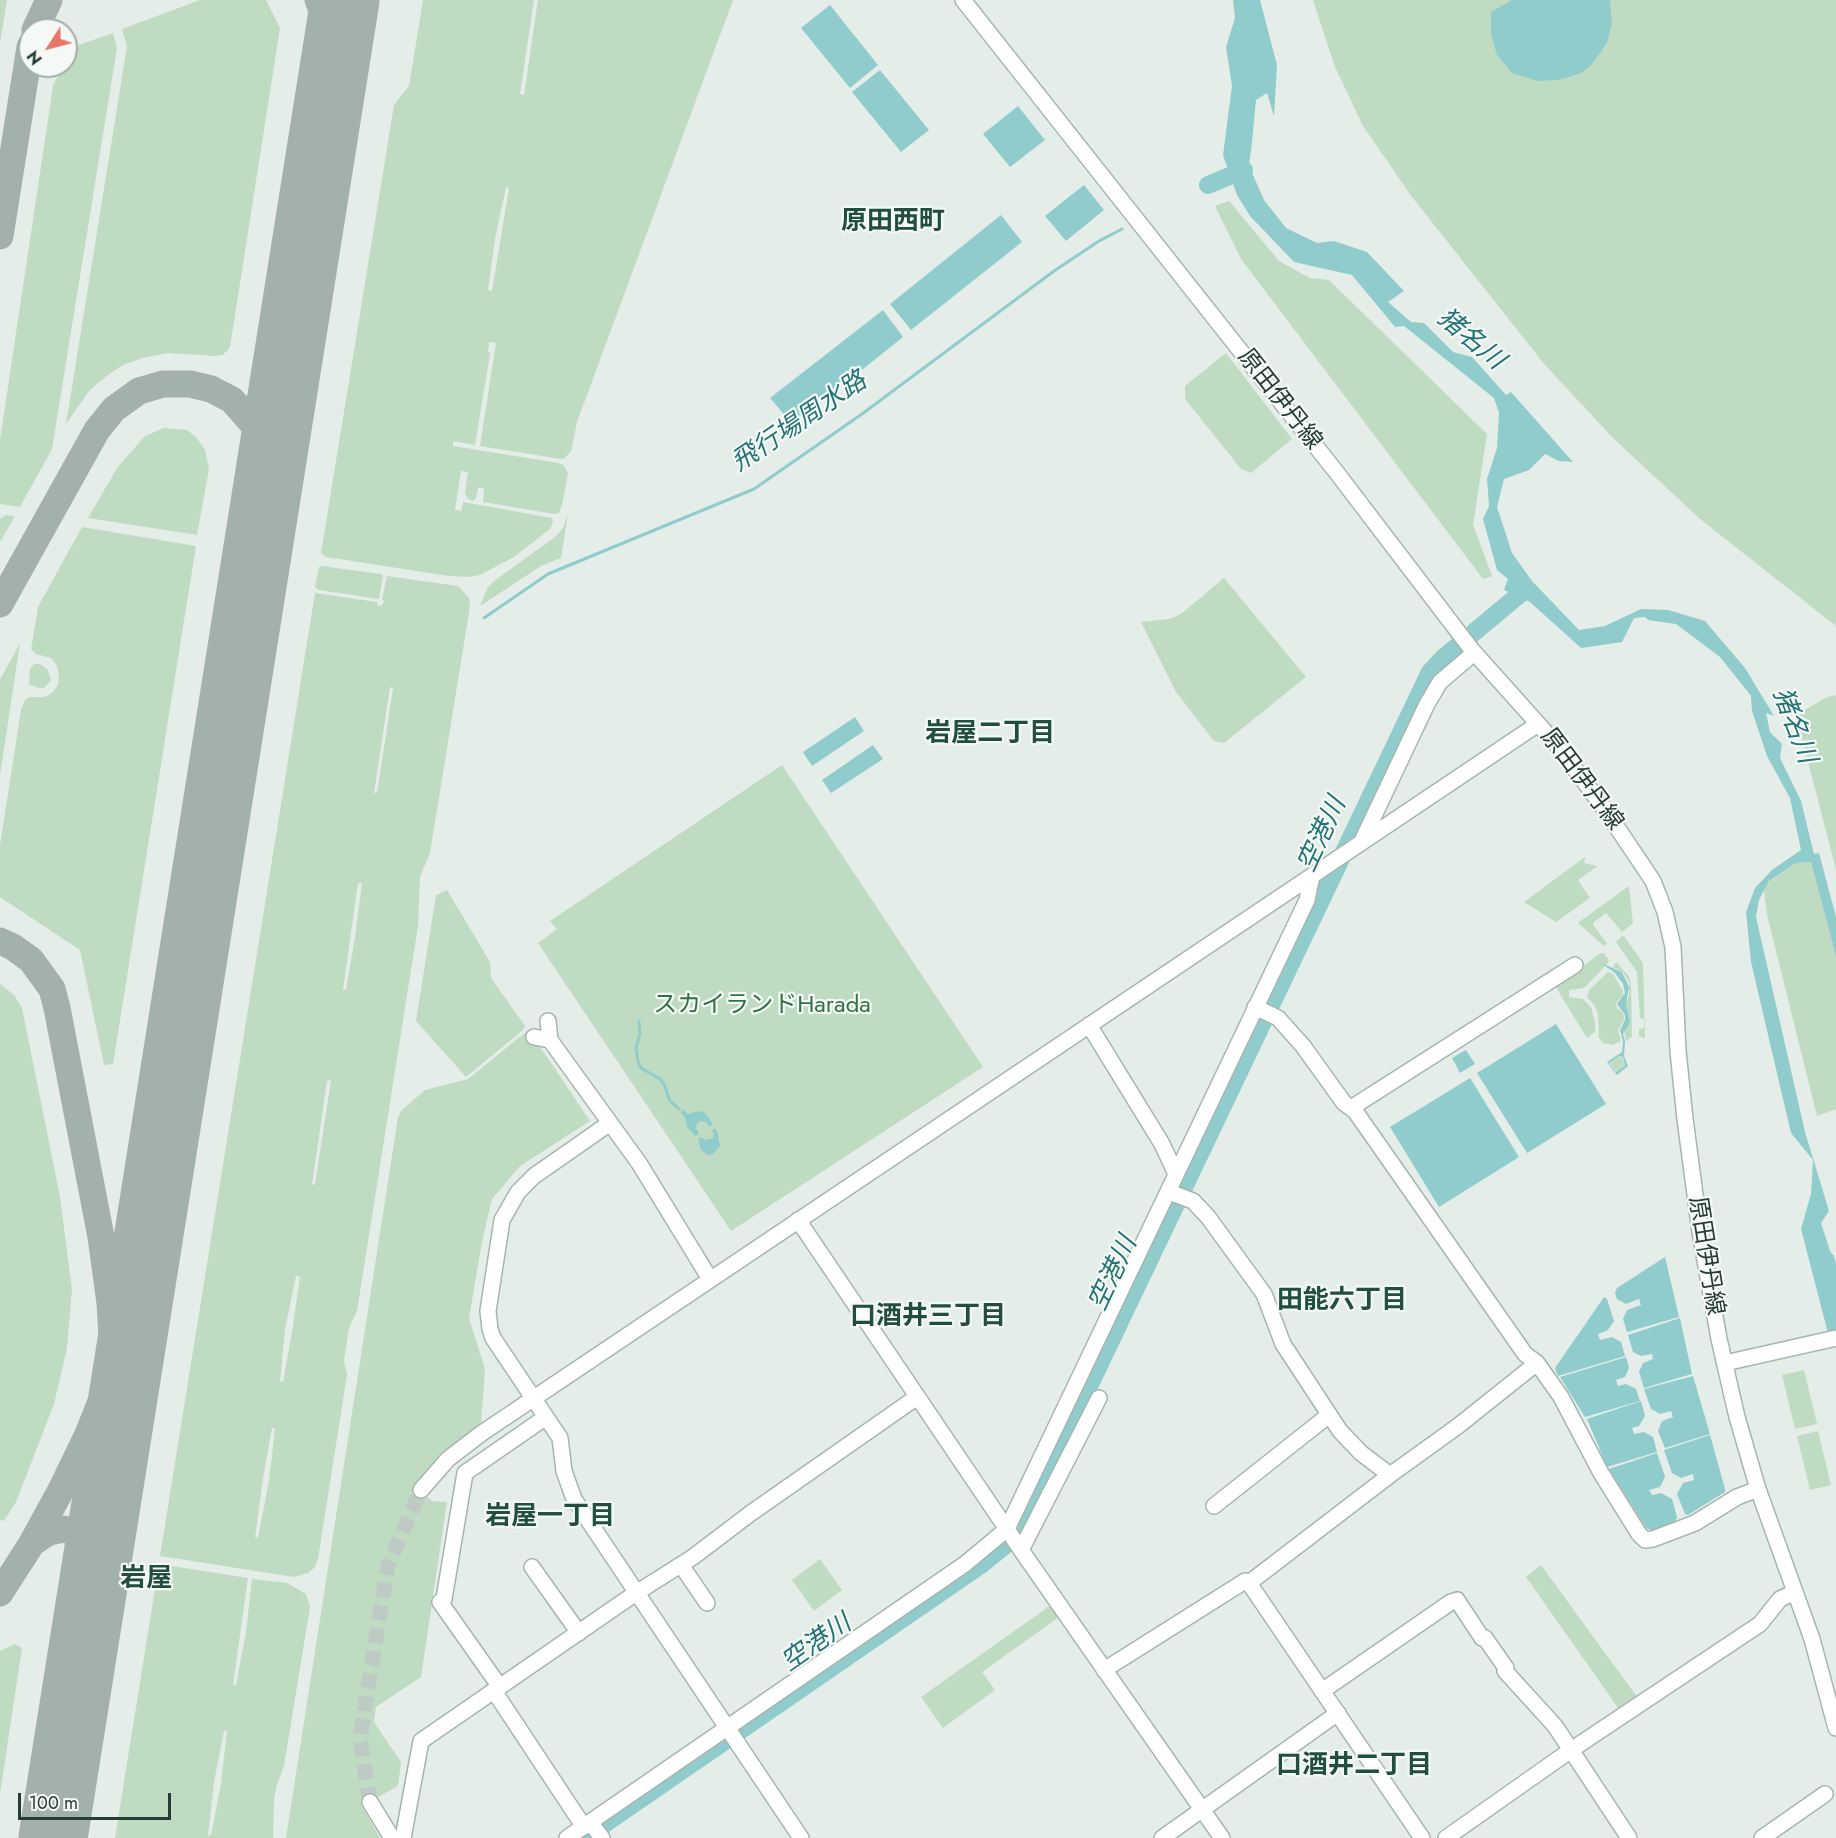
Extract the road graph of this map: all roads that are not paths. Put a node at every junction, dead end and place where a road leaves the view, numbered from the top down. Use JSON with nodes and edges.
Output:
{"nodes":[{"id":1,"x":963,"y":0,"type":"edge"},
{"id":2,"x":1473,"y":652,"type":"junction"},
{"id":3,"x":1538,"y":724,"type":"junction"},
{"id":4,"x":1360,"y":844,"type":"junction"},
{"id":5,"x":1316,"y":874,"type":"junction"},
{"id":6,"x":1575,"y":965,"type":"dead end"},
{"id":7,"x":1258,"y":1008,"type":"junction"},
{"id":8,"x":548,"y":1021,"type":"dead end"},
{"id":9,"x":1089,"y":1025,"type":"junction"},
{"id":10,"x":534,"y":1037,"type":"dead end"},
{"id":11,"x":550,"y":1040,"type":"junction"},
{"id":12,"x":1351,"y":1108,"type":"junction"},
{"id":13,"x":610,"y":1123,"type":"junction"},
{"id":14,"x":1176,"y":1174,"type":"junction"},
{"id":15,"x":1176,"y":1194,"type":"junction"},
{"id":16,"x":798,"y":1220,"type":"junction"},
{"id":17,"x":710,"y":1279,"type":"junction"},
{"id":18,"x":1836,"y":1338,"type":"edge"},
{"id":19,"x":1725,"y":1362,"type":"junction"},
{"id":20,"x":1537,"y":1363,"type":"junction"},
{"id":21,"x":917,"y":1397,"type":"junction"},
{"id":22,"x":533,"y":1398,"type":"junction"},
{"id":23,"x":1099,"y":1398,"type":"dead end"},
{"id":24,"x":1329,"y":1415,"type":"junction"},
{"id":25,"x":546,"y":1417,"type":"junction"},
{"id":26,"x":1390,"y":1475,"type":"junction"},
{"id":27,"x":1758,"y":1489,"type":"junction"},
{"id":28,"x":421,"y":1490,"type":"tunnel mouth"},
{"id":29,"x":1214,"y":1506,"type":"dead end"},
{"id":30,"x":1014,"y":1540,"type":"junction"},
{"id":31,"x":681,"y":1565,"type":"junction"},
{"id":32,"x":532,"y":1567,"type":"dead end"},
{"id":33,"x":1249,"y":1583,"type":"junction"},
{"id":34,"x":1794,"y":1592,"type":"junction"},
{"id":35,"x":637,"y":1594,"type":"junction"},
{"id":36,"x":707,"y":1603,"type":"dead end"},
{"id":37,"x":579,"y":1633,"type":"junction"},
{"id":38,"x":1104,"y":1670,"type":"junction"},
{"id":39,"x":497,"y":1689,"type":"junction"},
{"id":40,"x":1323,"y":1691,"type":"junction"},
{"id":41,"x":1338,"y":1713,"type":"junction"},
{"id":42,"x":1836,"y":1728,"type":"edge"},
{"id":43,"x":732,"y":1734,"type":"junction"},
{"id":44,"x":1570,"y":1750,"type":"junction"},
{"id":45,"x":1825,"y":1794,"type":"dead end"},
{"id":46,"x":370,"y":1802,"type":"tunnel mouth"},
{"id":47,"x":1202,"y":1810,"type":"junction"},
{"id":48,"x":592,"y":1828,"type":"edge"},
{"id":49,"x":392,"y":1838,"type":"edge"},
{"id":50,"x":403,"y":1838,"type":"edge"},
{"id":51,"x":567,"y":1838,"type":"edge"},
{"id":52,"x":801,"y":1838,"type":"edge"},
{"id":53,"x":1162,"y":1838,"type":"edge"},
{"id":54,"x":1222,"y":1838,"type":"edge"},
{"id":55,"x":1422,"y":1838,"type":"edge"},
{"id":56,"x":1446,"y":1838,"type":"edge"},
{"id":57,"x":1629,"y":1838,"type":"edge"},
{"id":58,"x":1762,"y":1838,"type":"edge"}],
"edges":[{"from":1,"to":2,"type":"street","name":"原田伊丹線"},
{"from":2,"to":3,"type":"street","name":"原田伊丹線"},
{"from":2,"to":4,"type":"street"},
{"from":3,"to":4,"type":"street"},
{"from":3,"to":19,"type":"street","name":"原田伊丹線"},
{"from":4,"to":5,"type":"street"},
{"from":5,"to":7,"type":"street"},
{"from":5,"to":9,"type":"street"},
{"from":6,"to":12,"type":"street"},
{"from":7,"to":12,"type":"street"},
{"from":7,"to":14,"type":"street"},
{"from":8,"to":11,"type":"street"},
{"from":9,"to":14,"type":"street"},
{"from":9,"to":16,"type":"street"},
{"from":10,"to":11,"type":"street"},
{"from":11,"to":13,"type":"street"},
{"from":12,"to":20,"type":"street"},
{"from":13,"to":17,"type":"street"},
{"from":13,"to":22,"type":"street"},
{"from":14,"to":15,"type":"street"},
{"from":15,"to":24,"type":"street"},
{"from":15,"to":30,"type":"street"},
{"from":16,"to":17,"type":"street"},
{"from":16,"to":21,"type":"street"},
{"from":17,"to":22,"type":"street"},
{"from":18,"to":19,"type":"street"},
{"from":19,"to":27,"type":"street","name":"原田伊丹線"},
{"from":20,"to":26,"type":"street"},
{"from":20,"to":27,"type":"street"},
{"from":21,"to":30,"type":"street"},
{"from":21,"to":31,"type":"street"},
{"from":22,"to":25,"type":"street"},
{"from":22,"to":28,"type":"street"},
{"from":23,"to":30,"type":"street"},
{"from":24,"to":26,"type":"street"},
{"from":24,"to":29,"type":"street"},
{"from":25,"to":35,"type":"street"},
{"from":25,"to":39,"type":"street"},
{"from":26,"to":33,"type":"street"},
{"from":27,"to":34,"type":"street","name":"原田伊丹線"},
{"from":30,"to":38,"type":"street"},
{"from":30,"to":43,"type":"street"},
{"from":31,"to":35,"type":"street"},
{"from":31,"to":36,"type":"street"},
{"from":32,"to":37,"type":"street"},
{"from":33,"to":38,"type":"street"},
{"from":33,"to":40,"type":"street"},
{"from":34,"to":42,"type":"street","name":"原田伊丹線"},
{"from":34,"to":44,"type":"street"},
{"from":35,"to":37,"type":"street"},
{"from":35,"to":43,"type":"street"},
{"from":37,"to":39,"type":"street"},
{"from":38,"to":47,"type":"street"},
{"from":39,"to":48,"type":"street"},
{"from":39,"to":50,"type":"street"},
{"from":40,"to":41,"type":"street"},
{"from":40,"to":44,"type":"street"},
{"from":41,"to":47,"type":"street"},
{"from":41,"to":55,"type":"street"},
{"from":43,"to":48,"type":"street"},
{"from":43,"to":52,"type":"street"},
{"from":44,"to":56,"type":"street"},
{"from":44,"to":57,"type":"street"},
{"from":45,"to":58,"type":"street"},
{"from":46,"to":49,"type":"street"},
{"from":47,"to":53,"type":"street"},
{"from":47,"to":54,"type":"street"},
{"from":48,"to":51,"type":"street"}]}
